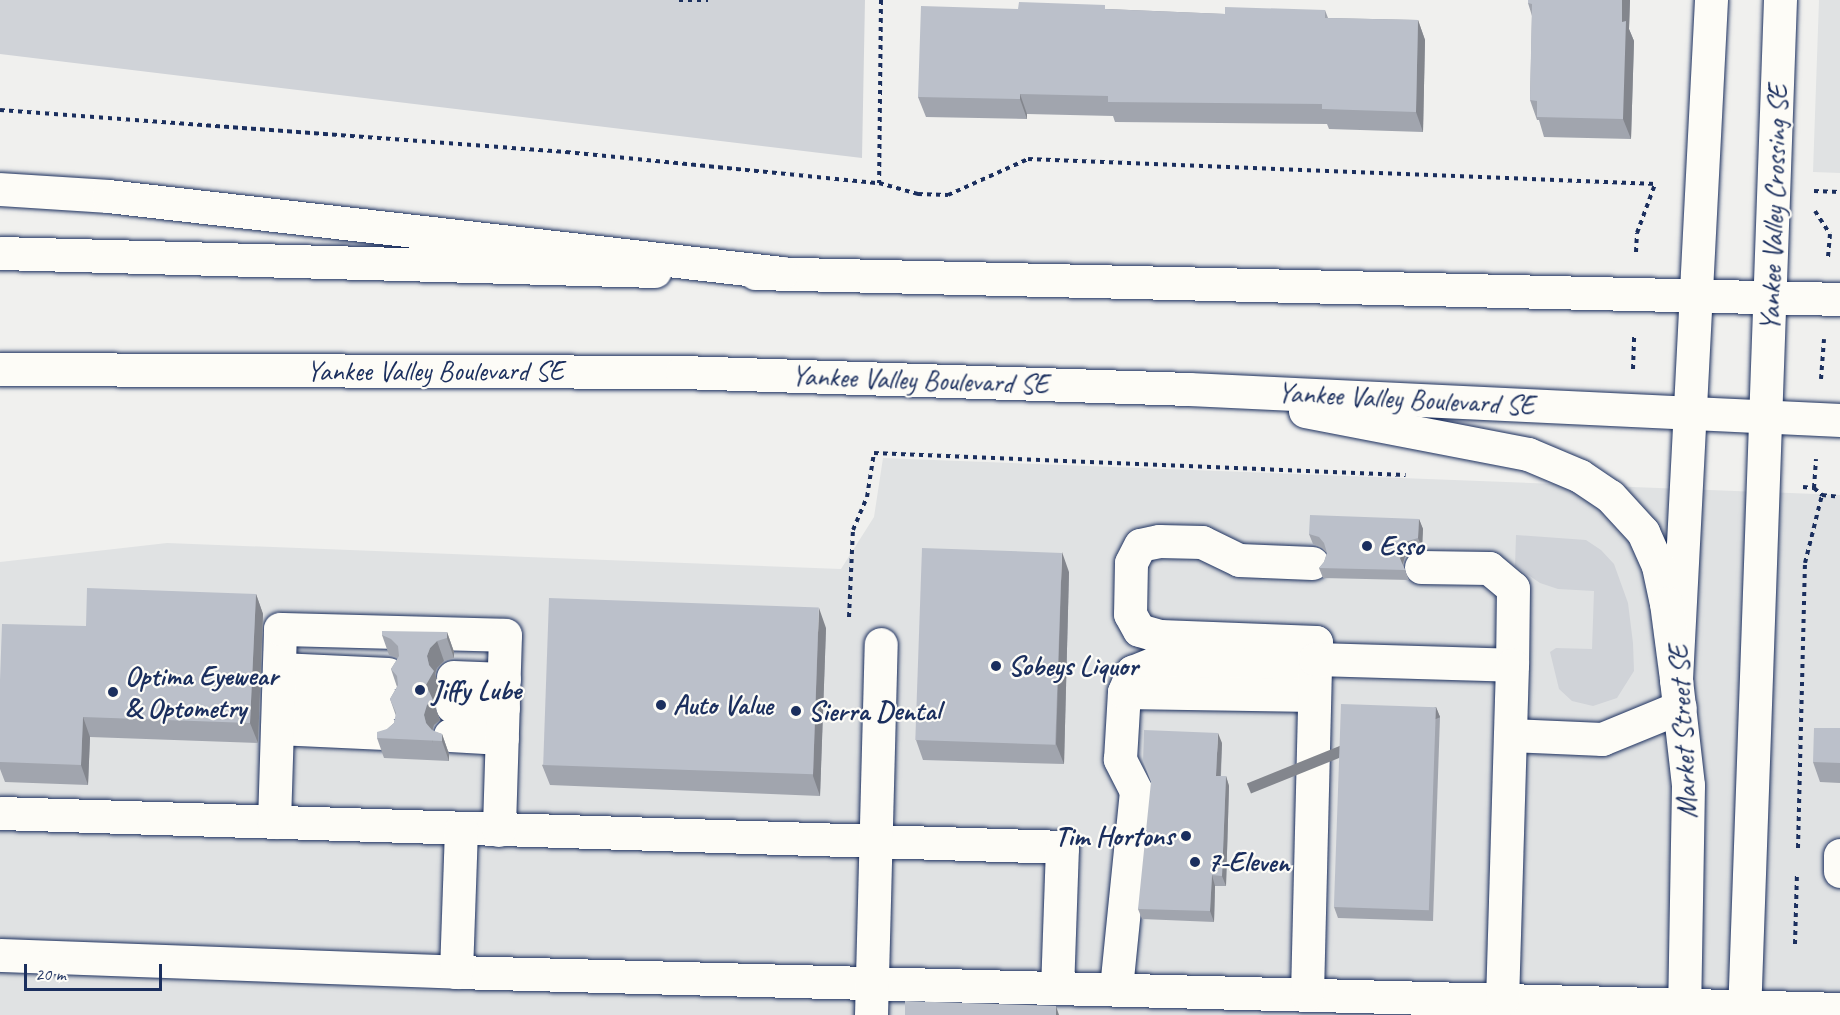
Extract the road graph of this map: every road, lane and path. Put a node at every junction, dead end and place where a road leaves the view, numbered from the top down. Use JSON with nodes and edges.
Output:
{"nodes":[{"id":1,"x":679,"y":0,"type":"edge"},
{"id":2,"x":708,"y":0,"type":"edge"},
{"id":3,"x":881,"y":0,"type":"edge"},
{"id":4,"x":1712,"y":0,"type":"edge"},
{"id":5,"x":1780,"y":0,"type":"edge"},
{"id":6,"x":0,"y":110,"type":"edge"},
{"id":7,"x":879,"y":183,"type":"junction"},
{"id":8,"x":0,"y":189,"type":"edge"},
{"id":9,"x":1809,"y":190,"type":"dead end"},
{"id":10,"x":1840,"y":192,"type":"edge"},
{"id":11,"x":0,"y":253,"type":"edge"},
{"id":12,"x":782,"y":273,"type":"junction"},
{"id":13,"x":1635,"y":293,"type":"junction"},
{"id":14,"x":1695,"y":294,"type":"junction"},
{"id":15,"x":1770,"y":297,"type":"junction"},
{"id":16,"x":1840,"y":299,"type":"edge"},
{"id":17,"x":0,"y":369,"type":"edge"},
{"id":18,"x":1189,"y":389,"type":"junction"},
{"id":19,"x":1631,"y":409,"type":"junction"},
{"id":20,"x":1689,"y":412,"type":"junction"},
{"id":21,"x":1767,"y":417,"type":"junction"},
{"id":22,"x":1840,"y":420,"type":"edge"},
{"id":23,"x":1414,"y":475,"type":"dead end"},
{"id":24,"x":1840,"y":497,"type":"edge"},
{"id":25,"x":1312,"y":563,"type":"dead end"},
{"id":26,"x":1421,"y":567,"type":"dead end"},
{"id":27,"x":849,"y":620,"type":"dead end"},
{"id":28,"x":881,"y":644,"type":"dead end"},
{"id":29,"x":1512,"y":665,"type":"junction"},
{"id":30,"x":1314,"y":674,"type":"junction"},
{"id":31,"x":1678,"y":693,"type":"junction"},
{"id":32,"x":278,"y":699,"type":"junction"},
{"id":33,"x":503,"y":708,"type":"junction"},
{"id":34,"x":1510,"y":735,"type":"junction"},
{"id":35,"x":0,"y":813,"type":"edge"},
{"id":36,"x":274,"y":822,"type":"junction"},
{"id":37,"x":461,"y":829,"type":"junction"},
{"id":38,"x":499,"y":830,"type":"junction"},
{"id":39,"x":876,"y":842,"type":"junction"},
{"id":40,"x":1798,"y":849,"type":"dead end"},
{"id":41,"x":1840,"y":855,"type":"edge"},
{"id":42,"x":1797,"y":861,"type":"dead end"},
{"id":43,"x":1840,"y":871,"type":"edge"},
{"id":44,"x":1795,"y":944,"type":"dead end"},
{"id":45,"x":0,"y":955,"type":"edge"},
{"id":46,"x":456,"y":972,"type":"junction"},
{"id":47,"x":872,"y":981,"type":"junction"},
{"id":48,"x":1057,"y":987,"type":"junction"},
{"id":49,"x":1116,"y":988,"type":"junction"},
{"id":50,"x":1306,"y":994,"type":"junction"},
{"id":51,"x":1518,"y":1005,"type":"edge"},
{"id":52,"x":1685,"y":1009,"type":"edge"},
{"id":53,"x":1840,"y":1009,"type":"edge"},
{"id":54,"x":1744,"y":1010,"type":"edge"},
{"id":55,"x":871,"y":1015,"type":"edge"}],
"edges":[{"from":1,"to":2,"type":"path"},
{"from":3,"to":7,"type":"path"},
{"from":4,"to":14,"type":"main road"},
{"from":5,"to":15,"type":"main road","name":"Yankee Valley Crossing SE"},
{"from":6,"to":7,"type":"path"},
{"from":7,"to":13,"type":"path"},
{"from":8,"to":12,"type":"main road"},
{"from":9,"to":10,"type":"path"},
{"from":11,"to":12,"type":"main road"},
{"from":12,"to":13,"type":"main road"},
{"from":13,"to":14,"type":"main road"},
{"from":13,"to":19,"type":"path"},
{"from":14,"to":15,"type":"main road"},
{"from":14,"to":20,"type":"main road"},
{"from":15,"to":16,"type":"main road"},
{"from":15,"to":21,"type":"main road","name":"Yankee Valley Crossing SE"},
{"from":17,"to":18,"type":"main road","name":"Yankee Valley Boulevard SE"},
{"from":18,"to":19,"type":"main road","name":"Yankee Valley Boulevard SE"},
{"from":18,"to":31,"type":"main road"},
{"from":19,"to":20,"type":"main road","name":"Yankee Valley Boulevard SE"},
{"from":20,"to":21,"type":"main road","name":"Yankee Valley Boulevard SE"},
{"from":20,"to":31,"type":"main road","name":"Market Street SE"},
{"from":21,"to":22,"type":"main road","name":"Yankee Valley Boulevard SE"},
{"from":21,"to":54,"type":"main road"},
{"from":23,"to":27,"type":"path"},
{"from":24,"to":40,"type":"path"},
{"from":25,"to":30,"type":"main road"},
{"from":26,"to":29,"type":"main road"},
{"from":28,"to":39,"type":"main road"},
{"from":29,"to":30,"type":"main road"},
{"from":29,"to":34,"type":"main road"},
{"from":30,"to":49,"type":"main road"},
{"from":30,"to":50,"type":"main road"},
{"from":31,"to":34,"type":"main road"},
{"from":31,"to":52,"type":"main road","name":"Market Street SE"},
{"from":32,"to":32,"type":"main road"},
{"from":32,"to":33,"type":"main road"},
{"from":32,"to":36,"type":"main road"},
{"from":33,"to":33,"type":"main road"},
{"from":33,"to":38,"type":"main road"},
{"from":34,"to":51,"type":"main road"},
{"from":35,"to":36,"type":"main road"},
{"from":36,"to":37,"type":"main road"},
{"from":37,"to":38,"type":"main road"},
{"from":37,"to":46,"type":"main road"},
{"from":38,"to":39,"type":"main road"},
{"from":39,"to":47,"type":"main road"},
{"from":39,"to":48,"type":"main road"},
{"from":41,"to":43,"type":"main road"},
{"from":42,"to":44,"type":"path"},
{"from":45,"to":46,"type":"main road"},
{"from":46,"to":47,"type":"main road"},
{"from":47,"to":48,"type":"main road"},
{"from":47,"to":55,"type":"main road"},
{"from":48,"to":49,"type":"main road"},
{"from":49,"to":50,"type":"main road"},
{"from":50,"to":51,"type":"main road"},
{"from":51,"to":52,"type":"main road"},
{"from":52,"to":54,"type":"main road"},
{"from":53,"to":54,"type":"main road"}]}
